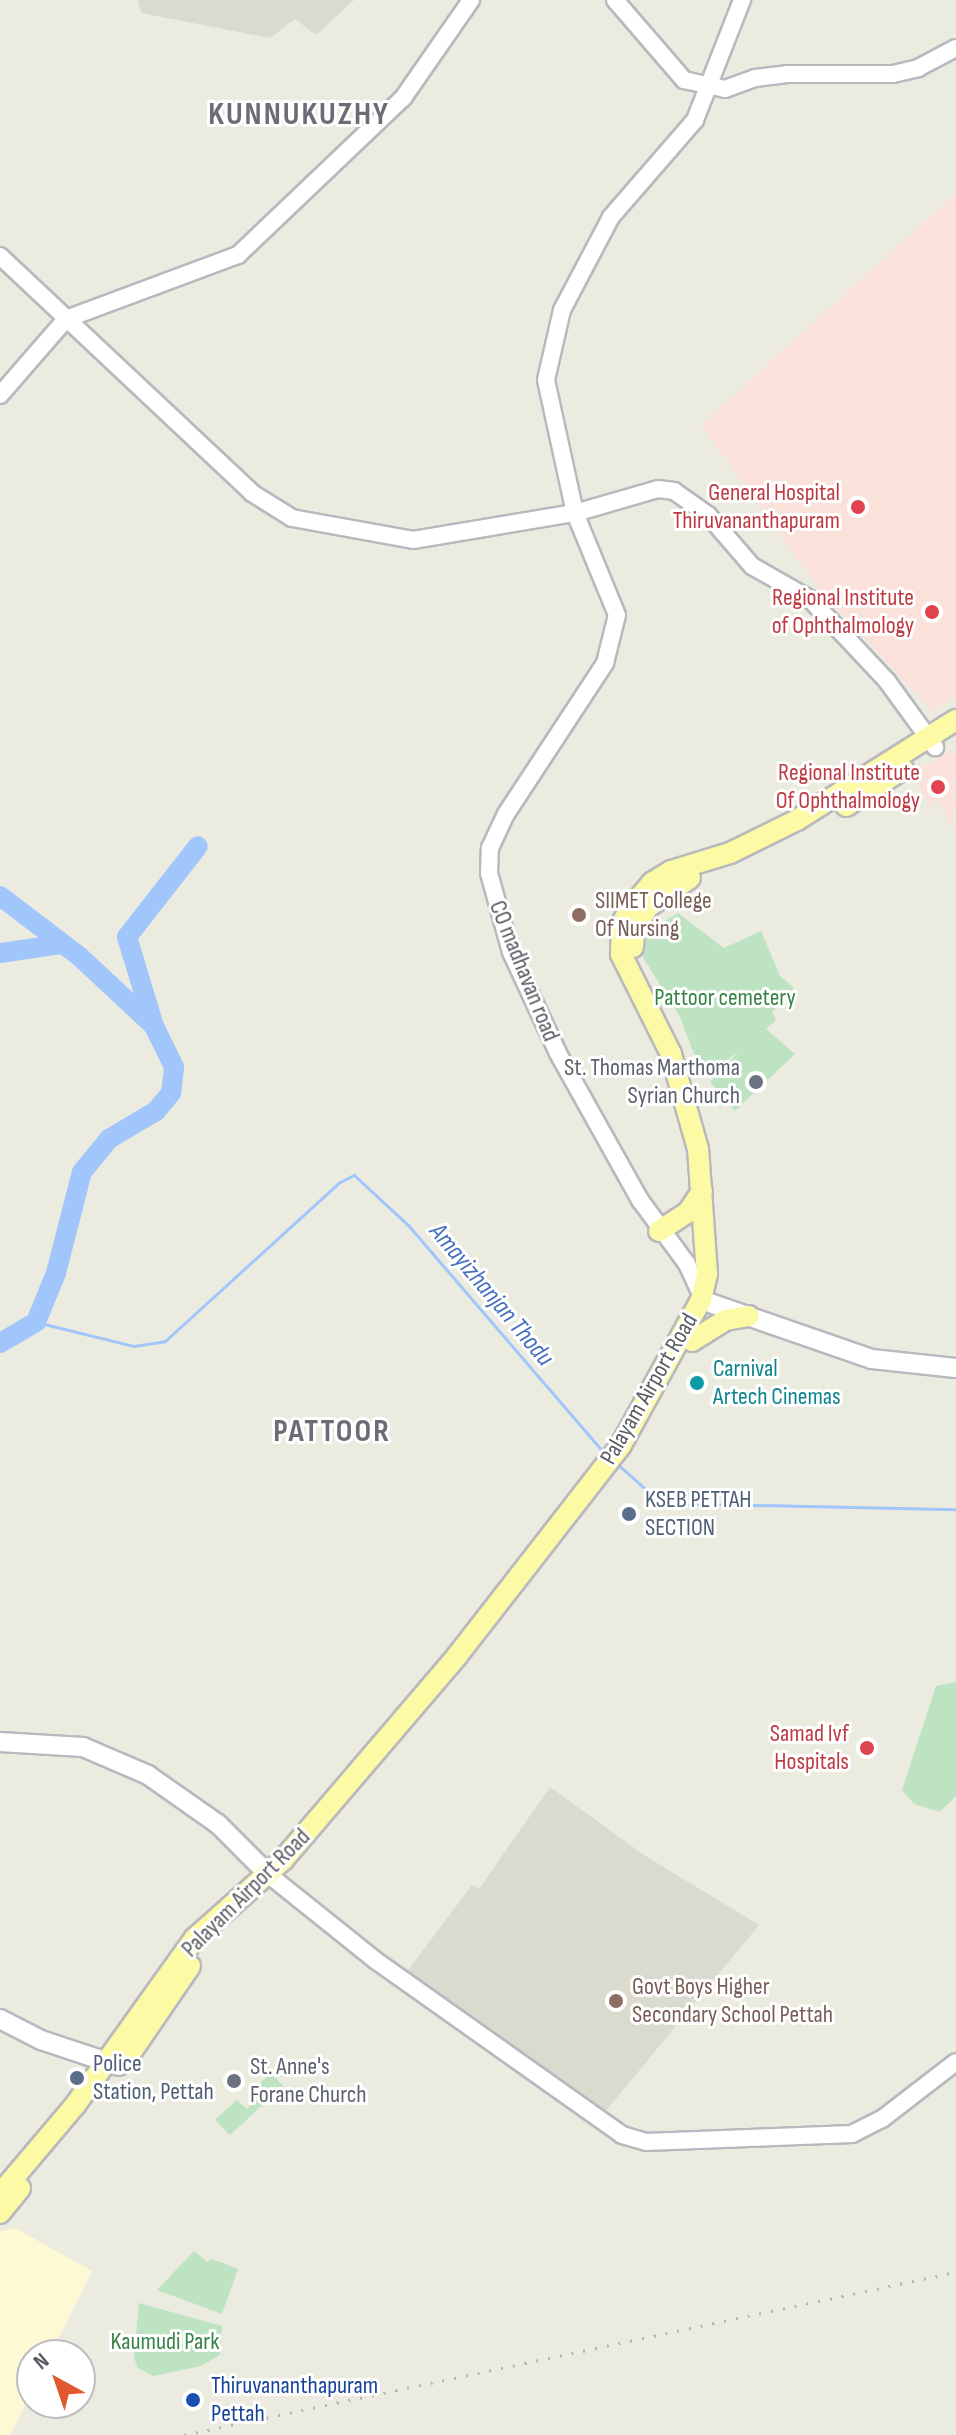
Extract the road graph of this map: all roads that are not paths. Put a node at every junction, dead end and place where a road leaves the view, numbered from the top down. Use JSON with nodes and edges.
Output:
{"nodes":[{"id":1,"x":471,"y":0,"type":"edge"},
{"id":2,"x":615,"y":0,"type":"edge"},
{"id":3,"x":742,"y":0,"type":"edge"},
{"id":4,"x":956,"y":48,"type":"edge"},
{"id":5,"x":712,"y":87,"type":"junction"},
{"id":6,"x":0,"y":256,"type":"edge"},
{"id":7,"x":66,"y":319,"type":"junction"},
{"id":8,"x":0,"y":395,"type":"edge"},
{"id":9,"x":575,"y":513,"type":"junction"},
{"id":10,"x":956,"y":720,"type":"edge"},
{"id":11,"x":956,"y":733,"type":"edge"},
{"id":12,"x":932,"y":742,"type":"junction"},
{"id":13,"x":702,"y":1191,"type":"junction"},
{"id":14,"x":659,"y":1231,"type":"junction"},
{"id":15,"x":706,"y":1301,"type":"junction"},
{"id":16,"x":749,"y":1316,"type":"junction"},
{"id":17,"x":692,"y":1341,"type":"junction"},
{"id":18,"x":956,"y":1368,"type":"edge"},
{"id":19,"x":626,"y":1446,"type":"junction"},
{"id":20,"x":0,"y":1742,"type":"edge"},
{"id":21,"x":274,"y":1879,"type":"junction"},
{"id":22,"x":0,"y":2019,"type":"edge"},
{"id":23,"x":956,"y":2062,"type":"edge"},
{"id":24,"x":116,"y":2063,"type":"junction"},
{"id":25,"x":0,"y":2194,"type":"edge"},
{"id":26,"x":0,"y":2213,"type":"edge"}],
"edges":[{"from":1,"to":7,"type":"street"},
{"from":2,"to":5,"type":"street"},
{"from":3,"to":5,"type":"street","name":"CO madhavan road"},
{"from":4,"to":5,"type":"street"},
{"from":5,"to":9,"type":"street","name":"CO madhavan road"},
{"from":6,"to":7,"type":"street"},
{"from":7,"to":8,"type":"street"},
{"from":7,"to":9,"type":"street"},
{"from":9,"to":12,"type":"street"},
{"from":9,"to":14,"type":"street","name":"CO madhavan road"},
{"from":10,"to":12,"type":"main road","name":"Palayam Airport Road"},
{"from":11,"to":12,"type":"main road","name":"Palayam Airport Road"},
{"from":12,"to":13,"type":"main road","name":"Palayam Airport Road"},
{"from":12,"to":15,"type":"main road","name":"Palayam Airport Road"},
{"from":13,"to":14,"type":"main road"},
{"from":13,"to":15,"type":"main road","name":"Palayam Airport Road"},
{"from":14,"to":15,"type":"street","name":"CO madhavan road"},
{"from":15,"to":16,"type":"main road"},
{"from":15,"to":17,"type":"main road","name":"Palayam Airport Road"},
{"from":15,"to":19,"type":"main road","name":"Palayam Airport Road"},
{"from":16,"to":17,"type":"main road"},
{"from":16,"to":18,"type":"main road"},
{"from":17,"to":19,"type":"main road","name":"Palayam Airport Road"},
{"from":19,"to":21,"type":"main road","name":"Palayam Airport Road"},
{"from":20,"to":21,"type":"main road"},
{"from":21,"to":23,"type":"street"},
{"from":21,"to":24,"type":"main road","name":"Palayam Airport Road"},
{"from":22,"to":24,"type":"main road"},
{"from":24,"to":25,"type":"main road","name":"Palayam Airport Road"},
{"from":24,"to":26,"type":"main road","name":"Palayam Airport Road"}]}
